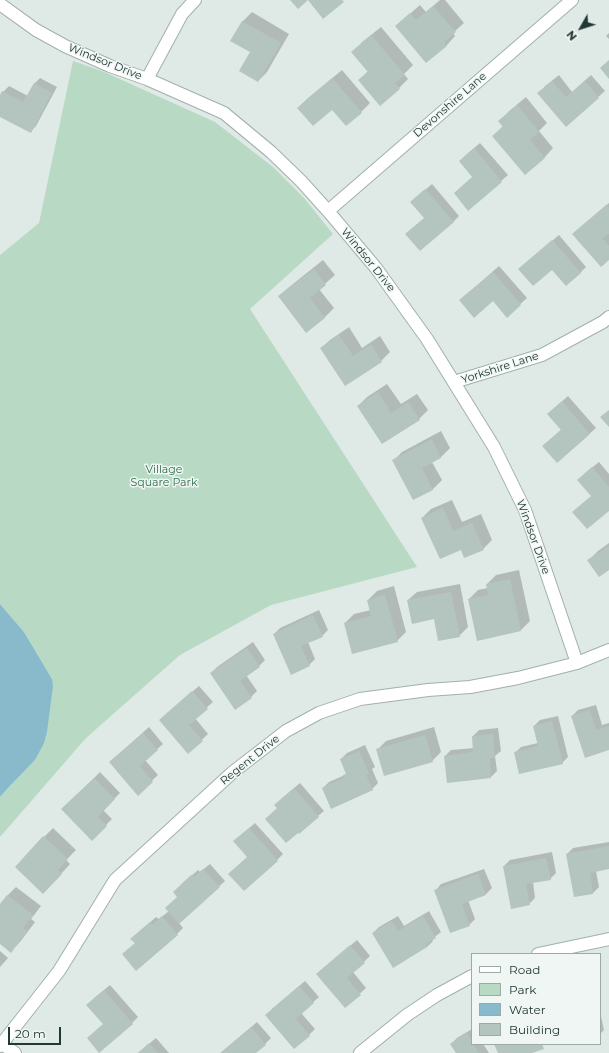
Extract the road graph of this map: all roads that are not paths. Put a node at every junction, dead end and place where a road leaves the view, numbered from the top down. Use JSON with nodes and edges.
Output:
{"nodes":[{"id":1,"x":195,"y":0,"type":"edge"},
{"id":2,"x":572,"y":0,"type":"edge"},
{"id":3,"x":0,"y":4,"type":"edge"},
{"id":4,"x":147,"y":79,"type":"junction"},
{"id":5,"x":328,"y":211,"type":"junction"},
{"id":6,"x":609,"y":317,"type":"edge"},
{"id":7,"x":454,"y":382,"type":"junction"},
{"id":8,"x":609,"y":650,"type":"edge"},
{"id":9,"x":577,"y":663,"type":"junction"},
{"id":10,"x":609,"y":939,"type":"edge"},
{"id":11,"x":543,"y":953,"type":"edge"},
{"id":12,"x":471,"y":977,"type":"edge"},
{"id":13,"x":1,"y":1045,"type":"edge"},
{"id":14,"x":14,"y":1053,"type":"edge"},
{"id":15,"x":360,"y":1053,"type":"edge"}],
"edges":[{"from":1,"to":4,"type":"street"},
{"from":2,"to":5,"type":"street","name":"Devonshire Lane"},
{"from":3,"to":4,"type":"street","name":"Windsor Drive"},
{"from":4,"to":5,"type":"street","name":"Windsor Drive"},
{"from":5,"to":7,"type":"street","name":"Windsor Drive"},
{"from":6,"to":7,"type":"street","name":"Yorkshire Lane"},
{"from":7,"to":9,"type":"street","name":"Windsor Drive"},
{"from":8,"to":9,"type":"street","name":"Regent Drive"},
{"from":9,"to":13,"type":"street","name":"Regent Drive"},
{"from":10,"to":11,"type":"street"},
{"from":12,"to":15,"type":"street"},
{"from":13,"to":14,"type":"street"}]}
